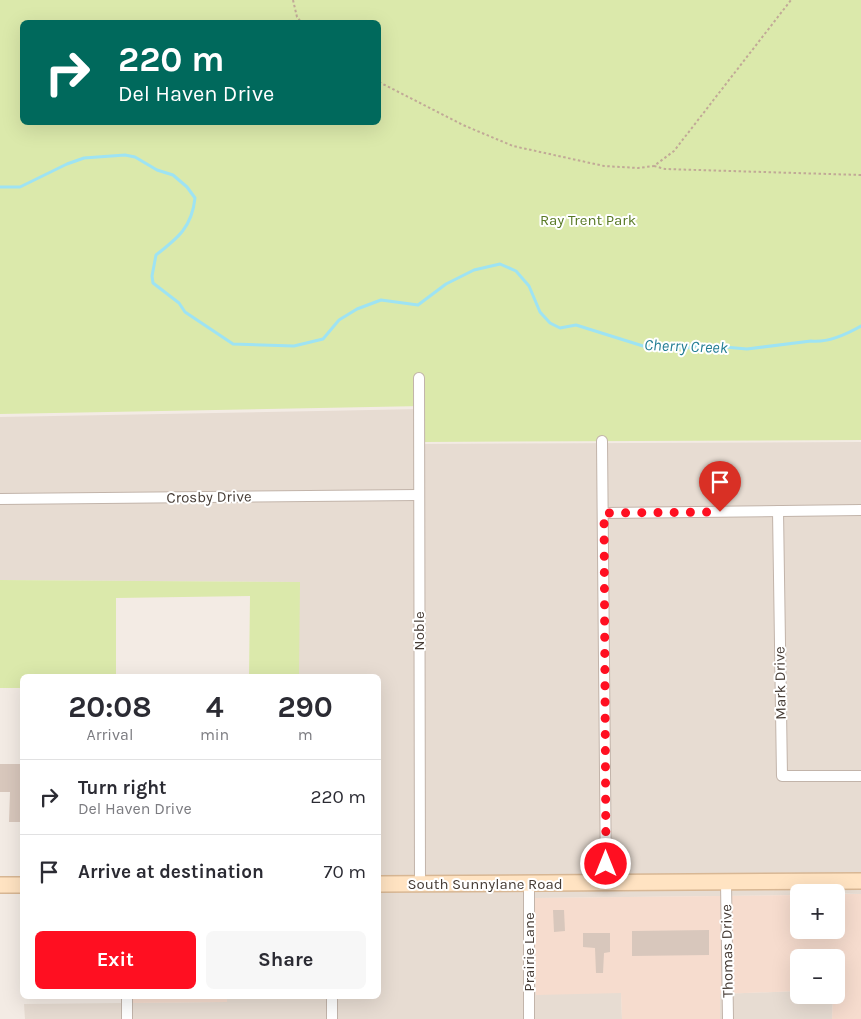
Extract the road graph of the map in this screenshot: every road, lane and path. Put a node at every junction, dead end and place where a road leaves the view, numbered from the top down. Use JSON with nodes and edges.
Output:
{"nodes":[{"id":1,"x":293,"y":0,"type":"edge"},
{"id":2,"x":791,"y":0,"type":"edge"},
{"id":3,"x":299,"y":20,"type":"edge"},
{"id":4,"x":381,"y":83,"type":"edge"},
{"id":5,"x":654,"y":166,"type":"junction"},
{"id":6,"x":861,"y":175,"type":"edge"},
{"id":7,"x":419,"y":378,"type":"dead end"},
{"id":8,"x":602,"y":441,"type":"dead end"},
{"id":9,"x":418,"y":495,"type":"junction"},
{"id":10,"x":0,"y":500,"type":"edge"},
{"id":11,"x":861,"y":510,"type":"edge"},
{"id":12,"x":778,"y":511,"type":"junction"},
{"id":13,"x":604,"y":513,"type":"junction"},
{"id":14,"x":861,"y":776,"type":"edge"},
{"id":15,"x":861,"y":880,"type":"edge"},
{"id":16,"x":726,"y":882,"type":"junction"},
{"id":17,"x":381,"y":884,"type":"edge"},
{"id":18,"x":420,"y":884,"type":"junction"},
{"id":19,"x":529,"y":884,"type":"junction"},
{"id":20,"x":606,"y":884,"type":"junction"},
{"id":21,"x":0,"y":885,"type":"edge"},
{"id":22,"x":20,"y":885,"type":"edge"},
{"id":23,"x":127,"y":999,"type":"edge"},
{"id":24,"x":332,"y":999,"type":"edge"},
{"id":25,"x":127,"y":1019,"type":"edge"},
{"id":26,"x":332,"y":1019,"type":"edge"},
{"id":27,"x":529,"y":1019,"type":"edge"},
{"id":28,"x":728,"y":1019,"type":"edge"}],
"edges":[{"from":1,"to":3,"type":"path"},
{"from":2,"to":5,"type":"path"},
{"from":4,"to":5,"type":"path"},
{"from":5,"to":6,"type":"path"},
{"from":7,"to":9,"type":"street","name":"Noble"},
{"from":8,"to":13,"type":"street"},
{"from":9,"to":10,"type":"street","name":"Crosby Drive"},
{"from":9,"to":18,"type":"street","name":"Noble"},
{"from":11,"to":12,"type":"street"},
{"from":12,"to":13,"type":"street"},
{"from":12,"to":14,"type":"street","name":"Mark Drive"},
{"from":13,"to":20,"type":"street"},
{"from":15,"to":16,"type":"main road","name":"South Sunnylane Road"},
{"from":16,"to":20,"type":"main road","name":"South Sunnylane Road"},
{"from":16,"to":28,"type":"street","name":"Thomas Drive"},
{"from":17,"to":18,"type":"main road","name":"South Sunnylane Road"},
{"from":18,"to":19,"type":"main road","name":"South Sunnylane Road"},
{"from":19,"to":20,"type":"main road","name":"South Sunnylane Road"},
{"from":19,"to":27,"type":"street","name":"Prairie Lane"},
{"from":21,"to":22,"type":"main road"},
{"from":23,"to":25,"type":"street"},
{"from":24,"to":26,"type":"street"}]}
